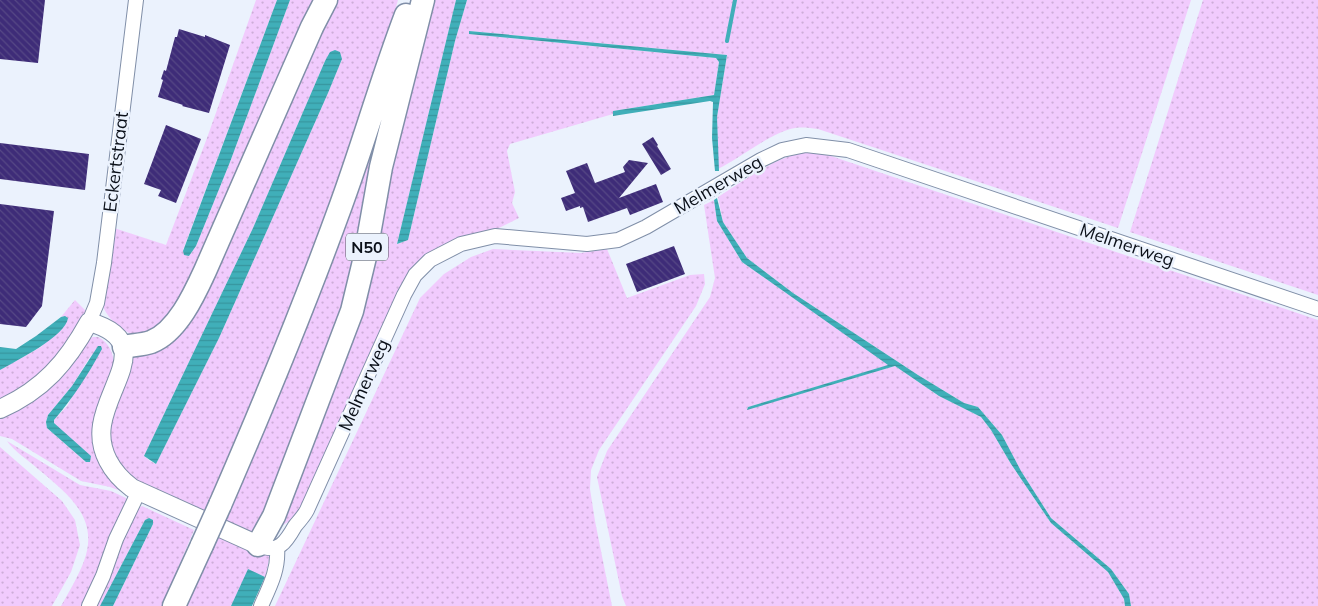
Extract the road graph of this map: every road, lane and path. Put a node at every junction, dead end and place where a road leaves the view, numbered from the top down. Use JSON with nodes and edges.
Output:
{"nodes":[{"id":1,"x":136,"y":0,"type":"edge"},
{"id":2,"x":326,"y":0,"type":"edge"},
{"id":3,"x":404,"y":0,"type":"edge"},
{"id":4,"x":412,"y":0,"type":"edge"},
{"id":5,"x":423,"y":0,"type":"edge"},
{"id":6,"x":394,"y":48,"type":"junction"},
{"id":7,"x":1318,"y":309,"type":"edge"},
{"id":8,"x":89,"y":322,"type":"junction"},
{"id":9,"x":124,"y":348,"type":"junction"},
{"id":10,"x":0,"y":409,"type":"edge"},
{"id":11,"x":138,"y":491,"type":"junction"},
{"id":12,"x":268,"y":546,"type":"junction"},
{"id":13,"x":89,"y":606,"type":"edge"},
{"id":14,"x":174,"y":606,"type":"edge"},
{"id":15,"x":261,"y":606,"type":"edge"}],
"edges":[{"from":1,"to":8,"type":"street","name":"Eckertstraat"},
{"from":2,"to":9,"type":"highway"},
{"from":3,"to":6,"type":"highway","number":"N50"},
{"from":4,"to":6,"type":"highway","number":"N50"},
{"from":5,"to":12,"type":"highway","number":"N50"},
{"from":6,"to":14,"type":"highway","number":"N50","bridge":true},
{"from":7,"to":12,"type":"street","name":"Melmerweg"},
{"from":8,"to":9,"type":"street"},
{"from":8,"to":10,"type":"street"},
{"from":9,"to":11,"type":"street"},
{"from":11,"to":12,"type":"street"},
{"from":11,"to":13,"type":"street"},
{"from":12,"to":15,"type":"street"}]}
